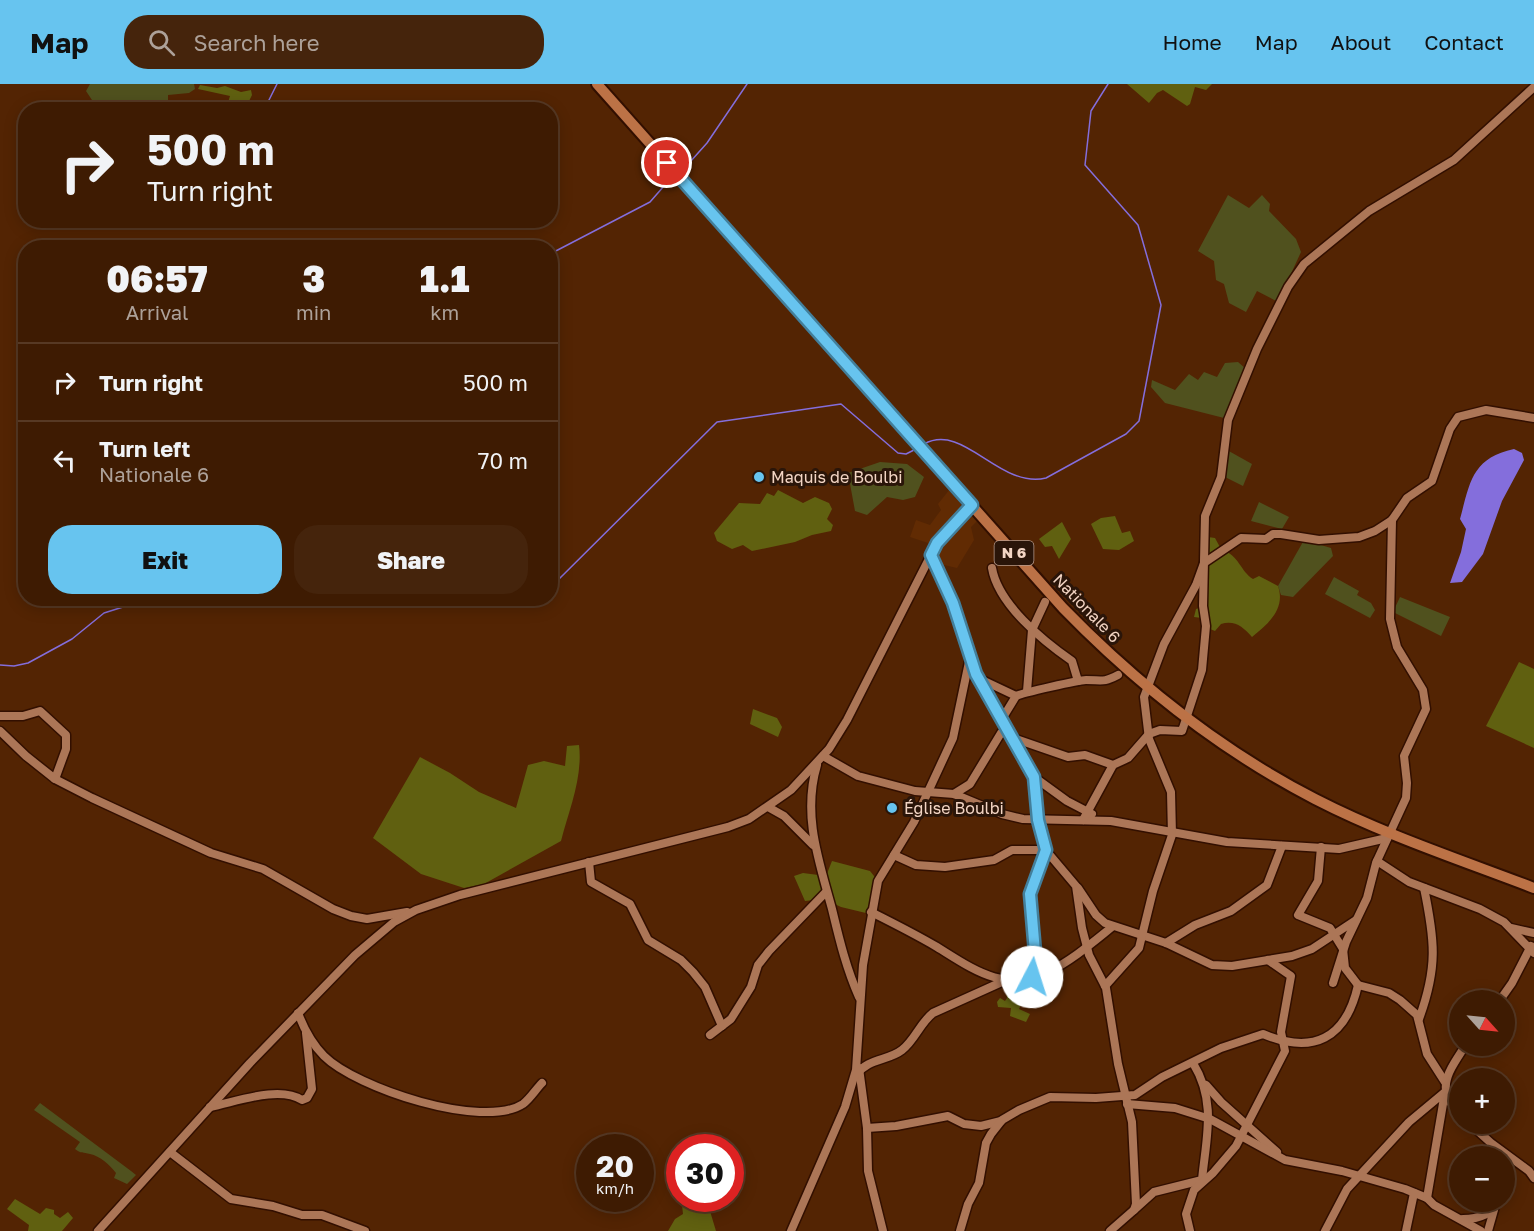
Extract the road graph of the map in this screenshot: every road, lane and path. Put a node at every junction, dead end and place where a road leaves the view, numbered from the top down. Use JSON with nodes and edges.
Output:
{"nodes":[{"id":1,"x":597,"y":84,"type":"edge"},
{"id":2,"x":1534,"y":87,"type":"edge"},
{"id":3,"x":1534,"y":418,"type":"edge"},
{"id":4,"x":972,"y":505,"type":"junction"},
{"id":5,"x":1392,"y":520,"type":"junction"},
{"id":6,"x":931,"y":555,"type":"junction"},
{"id":7,"x":1204,"y":563,"type":"junction"},
{"id":8,"x":992,"y":568,"type":"dead end"},
{"id":9,"x":1045,"y":602,"type":"dead end"},
{"id":10,"x":1032,"y":630,"type":"junction"},
{"id":11,"x":970,"y":657,"type":"junction"},
{"id":12,"x":1118,"y":675,"type":"dead end"},
{"id":13,"x":980,"y":679,"type":"junction"},
{"id":14,"x":1078,"y":681,"type":"junction"},
{"id":15,"x":1148,"y":687,"type":"junction"},
{"id":16,"x":1027,"y":691,"type":"junction"},
{"id":17,"x":1016,"y":696,"type":"junction"},
{"id":18,"x":0,"y":716,"type":"edge"},
{"id":19,"x":1187,"y":719,"type":"junction"},
{"id":20,"x":1005,"y":723,"type":"junction"},
{"id":21,"x":0,"y":731,"type":"edge"},
{"id":22,"x":1149,"y":734,"type":"junction"},
{"id":23,"x":1013,"y":738,"type":"junction"},
{"id":24,"x":820,"y":759,"type":"junction"},
{"id":25,"x":1113,"y":765,"type":"junction"},
{"id":26,"x":1034,"y":777,"type":"junction"},
{"id":27,"x":55,"y":779,"type":"junction"},
{"id":28,"x":928,"y":791,"type":"junction"},
{"id":29,"x":954,"y":794,"type":"junction"},
{"id":30,"x":768,"y":807,"type":"junction"},
{"id":31,"x":1085,"y":816,"type":"junction"},
{"id":32,"x":1038,"y":820,"type":"junction"},
{"id":33,"x":1173,"y":832,"type":"junction"},
{"id":34,"x":1388,"y":835,"type":"junction"},
{"id":35,"x":814,"y":846,"type":"junction"},
{"id":36,"x":1282,"y":846,"type":"junction"},
{"id":37,"x":1322,"y":848,"type":"junction"},
{"id":38,"x":1046,"y":850,"type":"junction"},
{"id":39,"x":894,"y":855,"type":"junction"},
{"id":40,"x":1377,"y":861,"type":"junction"},
{"id":41,"x":589,"y":862,"type":"junction"},
{"id":42,"x":1076,"y":886,"type":"junction"},
{"id":43,"x":1424,"y":888,"type":"junction"},
{"id":44,"x":1534,"y":888,"type":"edge"},
{"id":45,"x":826,"y":892,"type":"junction"},
{"id":46,"x":416,"y":910,"type":"junction"},
{"id":47,"x":871,"y":912,"type":"junction"},
{"id":48,"x":1356,"y":920,"type":"junction"},
{"id":49,"x":1112,"y":927,"type":"junction"},
{"id":50,"x":1510,"y":928,"type":"junction"},
{"id":51,"x":1534,"y":933,"type":"edge"},
{"id":52,"x":1142,"y":934,"type":"junction"},
{"id":53,"x":1335,"y":934,"type":"junction"},
{"id":54,"x":1166,"y":944,"type":"junction"},
{"id":55,"x":1088,"y":946,"type":"junction"},
{"id":56,"x":1531,"y":947,"type":"edge"},
{"id":57,"x":1343,"y":949,"type":"junction"},
{"id":58,"x":1268,"y":960,"type":"junction"},
{"id":59,"x":1032,"y":977,"type":"junction"},
{"id":60,"x":1007,"y":980,"type":"junction"},
{"id":61,"x":1333,"y":983,"type":"dead end"},
{"id":62,"x":1358,"y":985,"type":"junction"},
{"id":63,"x":1105,"y":986,"type":"junction"},
{"id":64,"x":1508,"y":990,"type":"edge"},
{"id":65,"x":860,"y":1000,"type":"junction"},
{"id":66,"x":298,"y":1014,"type":"junction"},
{"id":67,"x":1419,"y":1018,"type":"junction"},
{"id":68,"x":722,"y":1026,"type":"junction"},
{"id":69,"x":306,"y":1032,"type":"junction"},
{"id":70,"x":710,"y":1035,"type":"dead end"},
{"id":71,"x":1283,"y":1042,"type":"junction"},
{"id":72,"x":1458,"y":1056,"type":"edge"},
{"id":73,"x":859,"y":1059,"type":"junction"},
{"id":74,"x":1193,"y":1063,"type":"junction"},
{"id":75,"x":860,"y":1070,"type":"junction"},
{"id":76,"x":853,"y":1079,"type":"junction"},
{"id":77,"x":1204,"y":1082,"type":"junction"},
{"id":78,"x":1445,"y":1082,"type":"junction"},
{"id":79,"x":542,"y":1083,"type":"dead end"},
{"id":80,"x":1445,"y":1092,"type":"junction"},
{"id":81,"x":1127,"y":1101,"type":"junction"},
{"id":82,"x":1449,"y":1101,"type":"edge"},
{"id":83,"x":210,"y":1107,"type":"junction"},
{"id":84,"x":1210,"y":1119,"type":"junction"},
{"id":85,"x":1002,"y":1120,"type":"junction"},
{"id":86,"x":1248,"y":1125,"type":"junction"},
{"id":87,"x":867,"y":1128,"type":"junction"},
{"id":88,"x":1481,"y":1134,"type":"edge"},
{"id":89,"x":1241,"y":1136,"type":"junction"},
{"id":90,"x":1494,"y":1146,"type":"edge"},
{"id":91,"x":170,"y":1152,"type":"junction"},
{"id":92,"x":1285,"y":1160,"type":"junction"},
{"id":93,"x":1515,"y":1162,"type":"edge"},
{"id":94,"x":1360,"y":1176,"type":"junction"},
{"id":95,"x":1534,"y":1178,"type":"edge"},
{"id":96,"x":1202,"y":1180,"type":"junction"},
{"id":97,"x":1414,"y":1193,"type":"junction"},
{"id":98,"x":1427,"y":1198,"type":"junction"},
{"id":99,"x":1134,"y":1210,"type":"junction"},
{"id":100,"x":1485,"y":1212,"type":"edge"},
{"id":101,"x":1494,"y":1212,"type":"edge"},
{"id":102,"x":1459,"y":1219,"type":"junction"},
{"id":103,"x":98,"y":1231,"type":"edge"},
{"id":104,"x":365,"y":1231,"type":"edge"},
{"id":105,"x":791,"y":1231,"type":"edge"},
{"id":106,"x":883,"y":1231,"type":"edge"},
{"id":107,"x":960,"y":1231,"type":"edge"},
{"id":108,"x":1110,"y":1231,"type":"edge"},
{"id":109,"x":1190,"y":1231,"type":"edge"},
{"id":110,"x":1325,"y":1231,"type":"edge"},
{"id":111,"x":1406,"y":1231,"type":"edge"},
{"id":112,"x":1481,"y":1231,"type":"edge"},
{"id":113,"x":1488,"y":1231,"type":"edge"}],
"edges":[{"from":1,"to":4,"type":"main road","name":"Nationale 6","number":"N 6"},
{"from":2,"to":7,"type":"street"},
{"from":3,"to":5,"type":"street"},
{"from":4,"to":6,"type":"street"},
{"from":4,"to":15,"type":"main road","name":"Nationale 6","number":"N 6"},
{"from":5,"to":7,"type":"street"},
{"from":5,"to":34,"type":"street"},
{"from":6,"to":11,"type":"street"},
{"from":6,"to":24,"type":"street"},
{"from":7,"to":15,"type":"street"},
{"from":7,"to":19,"type":"street"},
{"from":8,"to":10,"type":"street"},
{"from":9,"to":10,"type":"street"},
{"from":10,"to":14,"type":"street"},
{"from":10,"to":16,"type":"street"},
{"from":11,"to":13,"type":"street"},
{"from":11,"to":28,"type":"street"},
{"from":12,"to":14,"type":"street"},
{"from":13,"to":17,"type":"street"},
{"from":13,"to":20,"type":"street"},
{"from":14,"to":16,"type":"street"},
{"from":15,"to":19,"type":"main road","name":"Nationale 6","number":"N 6"},
{"from":15,"to":22,"type":"street"},
{"from":16,"to":17,"type":"street"},
{"from":17,"to":20,"type":"street"},
{"from":18,"to":27,"type":"street"},
{"from":19,"to":22,"type":"street"},
{"from":19,"to":34,"type":"main road","name":"Nationale 6","number":"N 6"},
{"from":20,"to":23,"type":"street"},
{"from":20,"to":29,"type":"street"},
{"from":21,"to":27,"type":"street"},
{"from":22,"to":25,"type":"street"},
{"from":22,"to":33,"type":"street"},
{"from":23,"to":25,"type":"street"},
{"from":23,"to":26,"type":"street"},
{"from":24,"to":28,"type":"street"},
{"from":24,"to":30,"type":"street"},
{"from":24,"to":35,"type":"street"},
{"from":25,"to":31,"type":"street"},
{"from":26,"to":31,"type":"street"},
{"from":26,"to":32,"type":"street"},
{"from":27,"to":46,"type":"street"},
{"from":28,"to":29,"type":"street"},
{"from":28,"to":39,"type":"street"},
{"from":29,"to":32,"type":"street"},
{"from":30,"to":35,"type":"street"},
{"from":30,"to":41,"type":"street"},
{"from":31,"to":32,"type":"street"},
{"from":31,"to":33,"type":"street"},
{"from":32,"to":38,"type":"street"},
{"from":33,"to":36,"type":"street"},
{"from":33,"to":52,"type":"street"},
{"from":34,"to":37,"type":"street"},
{"from":34,"to":40,"type":"street"},
{"from":34,"to":44,"type":"main road","name":"Nationale 6","number":"N 6"},
{"from":35,"to":45,"type":"street"},
{"from":36,"to":37,"type":"street"},
{"from":36,"to":54,"type":"street"},
{"from":37,"to":53,"type":"street"},
{"from":38,"to":39,"type":"street"},
{"from":38,"to":42,"type":"street"},
{"from":38,"to":59,"type":"street"},
{"from":39,"to":47,"type":"street"},
{"from":40,"to":43,"type":"street"},
{"from":40,"to":48,"type":"street"},
{"from":41,"to":46,"type":"street"},
{"from":41,"to":68,"type":"street"},
{"from":42,"to":49,"type":"street"},
{"from":42,"to":55,"type":"street"},
{"from":43,"to":50,"type":"street"},
{"from":43,"to":67,"type":"street"},
{"from":45,"to":65,"type":"street"},
{"from":45,"to":68,"type":"street"},
{"from":46,"to":66,"type":"street"},
{"from":47,"to":60,"type":"street"},
{"from":47,"to":65,"type":"street"},
{"from":48,"to":53,"type":"street"},
{"from":48,"to":57,"type":"street"},
{"from":49,"to":52,"type":"street"},
{"from":49,"to":55,"type":"street"},
{"from":50,"to":51,"type":"street"},
{"from":50,"to":56,"type":"street"},
{"from":52,"to":54,"type":"street"},
{"from":52,"to":63,"type":"street"},
{"from":53,"to":57,"type":"street"},
{"from":53,"to":58,"type":"street"},
{"from":54,"to":58,"type":"street"},
{"from":55,"to":59,"type":"street"},
{"from":55,"to":63,"type":"street"},
{"from":56,"to":64,"type":"street"},
{"from":57,"to":61,"type":"street"},
{"from":57,"to":62,"type":"street"},
{"from":58,"to":71,"type":"street"},
{"from":59,"to":60,"type":"street"},
{"from":60,"to":75,"type":"street"},
{"from":62,"to":67,"type":"street"},
{"from":62,"to":71,"type":"street"},
{"from":63,"to":81,"type":"street"},
{"from":65,"to":73,"type":"street"},
{"from":66,"to":69,"type":"street"},
{"from":66,"to":83,"type":"street"},
{"from":67,"to":78,"type":"street"},
{"from":68,"to":70,"type":"street"},
{"from":69,"to":79,"type":"street"},
{"from":69,"to":83,"type":"street"},
{"from":71,"to":74,"type":"street"},
{"from":71,"to":86,"type":"street"},
{"from":72,"to":78,"type":"street"},
{"from":73,"to":75,"type":"street"},
{"from":73,"to":76,"type":"street"},
{"from":74,"to":77,"type":"street"},
{"from":74,"to":81,"type":"street"},
{"from":75,"to":76,"type":"street"},
{"from":75,"to":87,"type":"street"},
{"from":76,"to":105,"type":"street"},
{"from":77,"to":84,"type":"street"},
{"from":77,"to":86,"type":"street"},
{"from":78,"to":80,"type":"street"},
{"from":80,"to":82,"type":"street"},
{"from":80,"to":94,"type":"street"},
{"from":80,"to":98,"type":"street"},
{"from":81,"to":84,"type":"street"},
{"from":81,"to":85,"type":"street"},
{"from":81,"to":99,"type":"street"},
{"from":83,"to":91,"type":"street"},
{"from":84,"to":89,"type":"street"},
{"from":84,"to":96,"type":"street"},
{"from":85,"to":87,"type":"street"},
{"from":85,"to":107,"type":"street"},
{"from":86,"to":89,"type":"street"},
{"from":86,"to":92,"type":"street"},
{"from":87,"to":106,"type":"street"},
{"from":88,"to":90,"type":"street"},
{"from":89,"to":92,"type":"street"},
{"from":89,"to":96,"type":"street"},
{"from":91,"to":103,"type":"street"},
{"from":91,"to":104,"type":"street"},
{"from":92,"to":94,"type":"street"},
{"from":93,"to":95,"type":"street"},
{"from":94,"to":97,"type":"street"},
{"from":94,"to":110,"type":"street"},
{"from":96,"to":99,"type":"street"},
{"from":96,"to":109,"type":"street"},
{"from":97,"to":98,"type":"street"},
{"from":97,"to":111,"type":"street"},
{"from":98,"to":102,"type":"street"},
{"from":99,"to":108,"type":"street"},
{"from":100,"to":102,"type":"street"},
{"from":101,"to":113,"type":"street"},
{"from":102,"to":112,"type":"street"}]}
